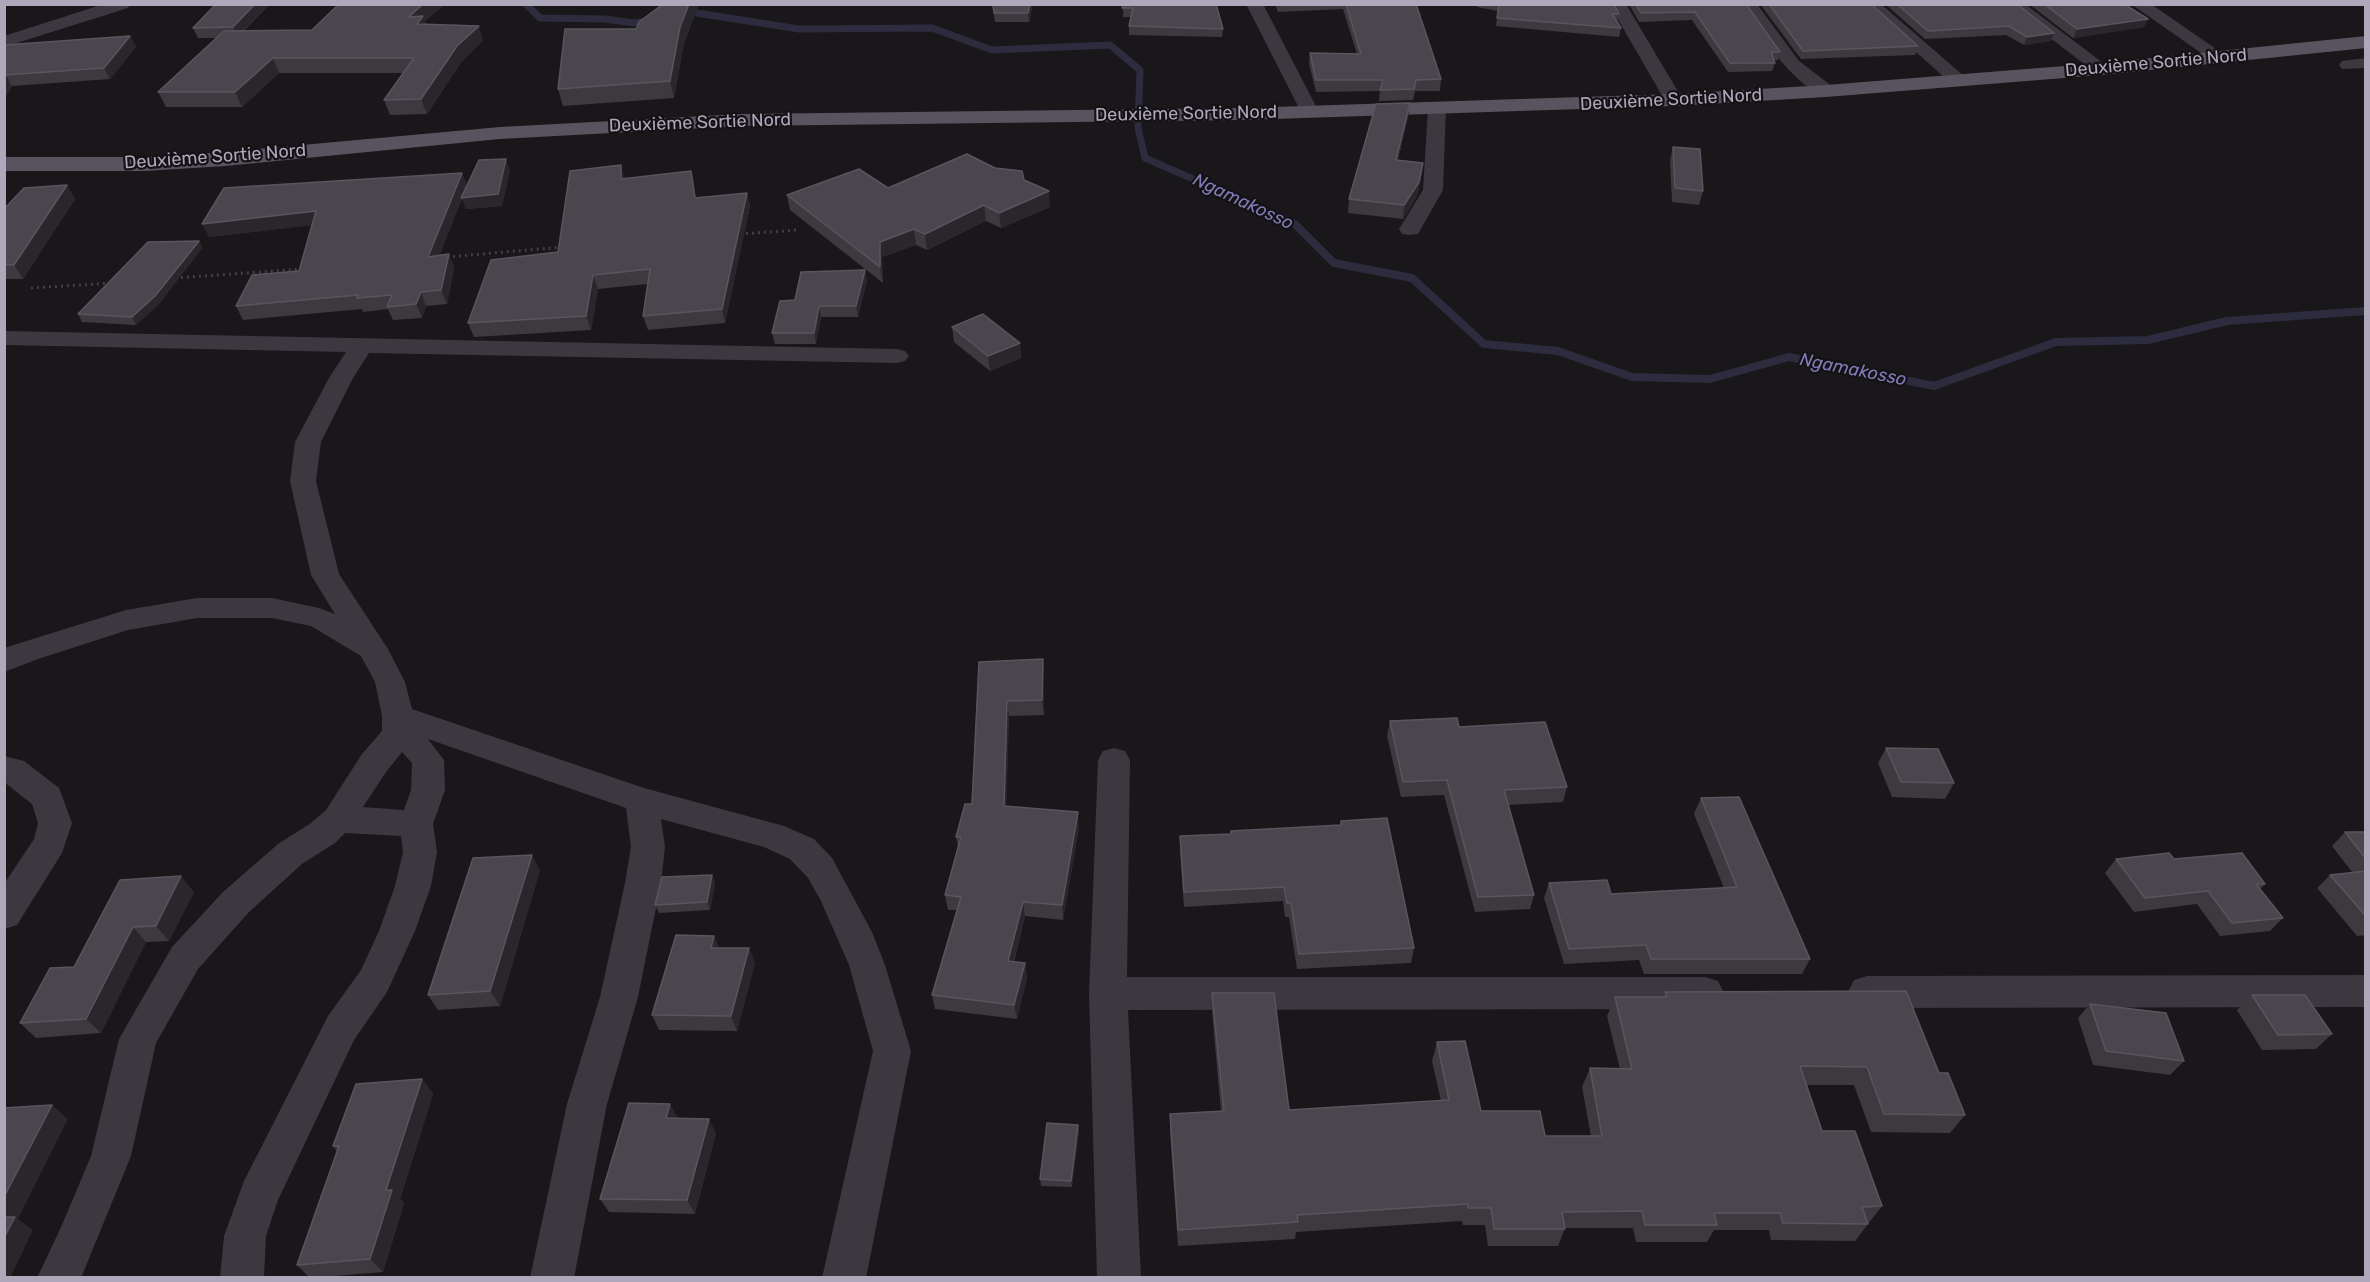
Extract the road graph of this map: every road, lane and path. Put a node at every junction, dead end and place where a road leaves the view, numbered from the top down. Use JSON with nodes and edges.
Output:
{"nodes":[{"id":1,"x":122,"y":4,"type":"edge"},
{"id":2,"x":1254,"y":4,"type":"edge"},
{"id":3,"x":1617,"y":4,"type":"edge"},
{"id":4,"x":1748,"y":4,"type":"edge"},
{"id":5,"x":1870,"y":4,"type":"edge"},
{"id":6,"x":2014,"y":4,"type":"edge"},
{"id":7,"x":2139,"y":4,"type":"edge"},
{"id":8,"x":4,"y":42,"type":"edge"},
{"id":9,"x":2366,"y":42,"type":"edge"},
{"id":10,"x":2220,"y":58,"type":"junction"},
{"id":11,"x":2102,"y":69,"type":"junction"},
{"id":12,"x":1959,"y":81,"type":"junction"},
{"id":13,"x":1826,"y":91,"type":"junction"},
{"id":14,"x":1674,"y":100,"type":"junction"},
{"id":15,"x":1437,"y":108,"type":"junction"},
{"id":16,"x":1310,"y":112,"type":"junction"},
{"id":17,"x":4,"y":164,"type":"edge"},
{"id":18,"x":1410,"y":229,"type":"dead end"},
{"id":19,"x":797,"y":230,"type":"dead end"},
{"id":20,"x":739,"y":234,"type":"edge"},
{"id":21,"x":565,"y":246,"type":"edge"},
{"id":22,"x":446,"y":257,"type":"edge"},
{"id":23,"x":304,"y":269,"type":"edge"},
{"id":24,"x":173,"y":278,"type":"edge"},
{"id":25,"x":114,"y":282,"type":"edge"},
{"id":26,"x":31,"y":288,"type":"dead end"},
{"id":27,"x":4,"y":338,"type":"edge"},
{"id":28,"x":363,"y":344,"type":"junction"},
{"id":29,"x":897,"y":356,"type":"dead end"},
{"id":30,"x":373,"y":649,"type":"junction"},
{"id":31,"x":4,"y":661,"type":"edge"},
{"id":32,"x":398,"y":725,"type":"junction"},
{"id":33,"x":1114,"y":760,"type":"dead end"},
{"id":34,"x":4,"y":768,"type":"edge"},
{"id":35,"x":642,"y":800,"type":"junction"},
{"id":36,"x":338,"y":819,"type":"junction"},
{"id":37,"x":416,"y":824,"type":"junction"},
{"id":38,"x":4,"y":914,"type":"edge"},
{"id":39,"x":2366,"y":991,"type":"edge"},
{"id":40,"x":1738,"y":992,"type":"edge"},
{"id":41,"x":1834,"y":992,"type":"edge"},
{"id":42,"x":1108,"y":994,"type":"junction"},
{"id":43,"x":58,"y":1278,"type":"edge"},
{"id":44,"x":242,"y":1278,"type":"edge"},
{"id":45,"x":552,"y":1278,"type":"edge"},
{"id":46,"x":844,"y":1278,"type":"edge"},
{"id":47,"x":1119,"y":1278,"type":"edge"}],
"edges":[{"from":1,"to":8,"type":"street"},
{"from":2,"to":16,"type":"street"},
{"from":3,"to":14,"type":"street"},
{"from":4,"to":13,"type":"street"},
{"from":5,"to":12,"type":"street"},
{"from":6,"to":11,"type":"street"},
{"from":7,"to":10,"type":"street"},
{"from":9,"to":10,"type":"main road","name":"Deuxième Sortie Nord"},
{"from":10,"to":11,"type":"main road","name":"Deuxième Sortie Nord"},
{"from":11,"to":12,"type":"main road","name":"Deuxième Sortie Nord"},
{"from":12,"to":13,"type":"main road","name":"Deuxième Sortie Nord"},
{"from":13,"to":14,"type":"main road","name":"Deuxième Sortie Nord"},
{"from":14,"to":15,"type":"main road","name":"Deuxième Sortie Nord"},
{"from":15,"to":16,"type":"main road","name":"Deuxième Sortie Nord"},
{"from":15,"to":18,"type":"street"},
{"from":16,"to":17,"type":"main road","name":"Deuxième Sortie Nord"},
{"from":19,"to":20,"type":"path"},
{"from":21,"to":22,"type":"path"},
{"from":23,"to":24,"type":"path"},
{"from":25,"to":26,"type":"path"},
{"from":27,"to":28,"type":"street"},
{"from":28,"to":29,"type":"street"},
{"from":28,"to":30,"type":"street"},
{"from":30,"to":31,"type":"street"},
{"from":30,"to":32,"type":"street"},
{"from":32,"to":35,"type":"street"},
{"from":32,"to":36,"type":"street"},
{"from":32,"to":37,"type":"street"},
{"from":33,"to":42,"type":"street"},
{"from":34,"to":38,"type":"street"},
{"from":35,"to":45,"type":"street"},
{"from":35,"to":46,"type":"street"},
{"from":36,"to":37,"type":"street"},
{"from":36,"to":43,"type":"street"},
{"from":37,"to":44,"type":"street"},
{"from":39,"to":41,"type":"street"},
{"from":40,"to":42,"type":"street"},
{"from":42,"to":47,"type":"street"}]}
